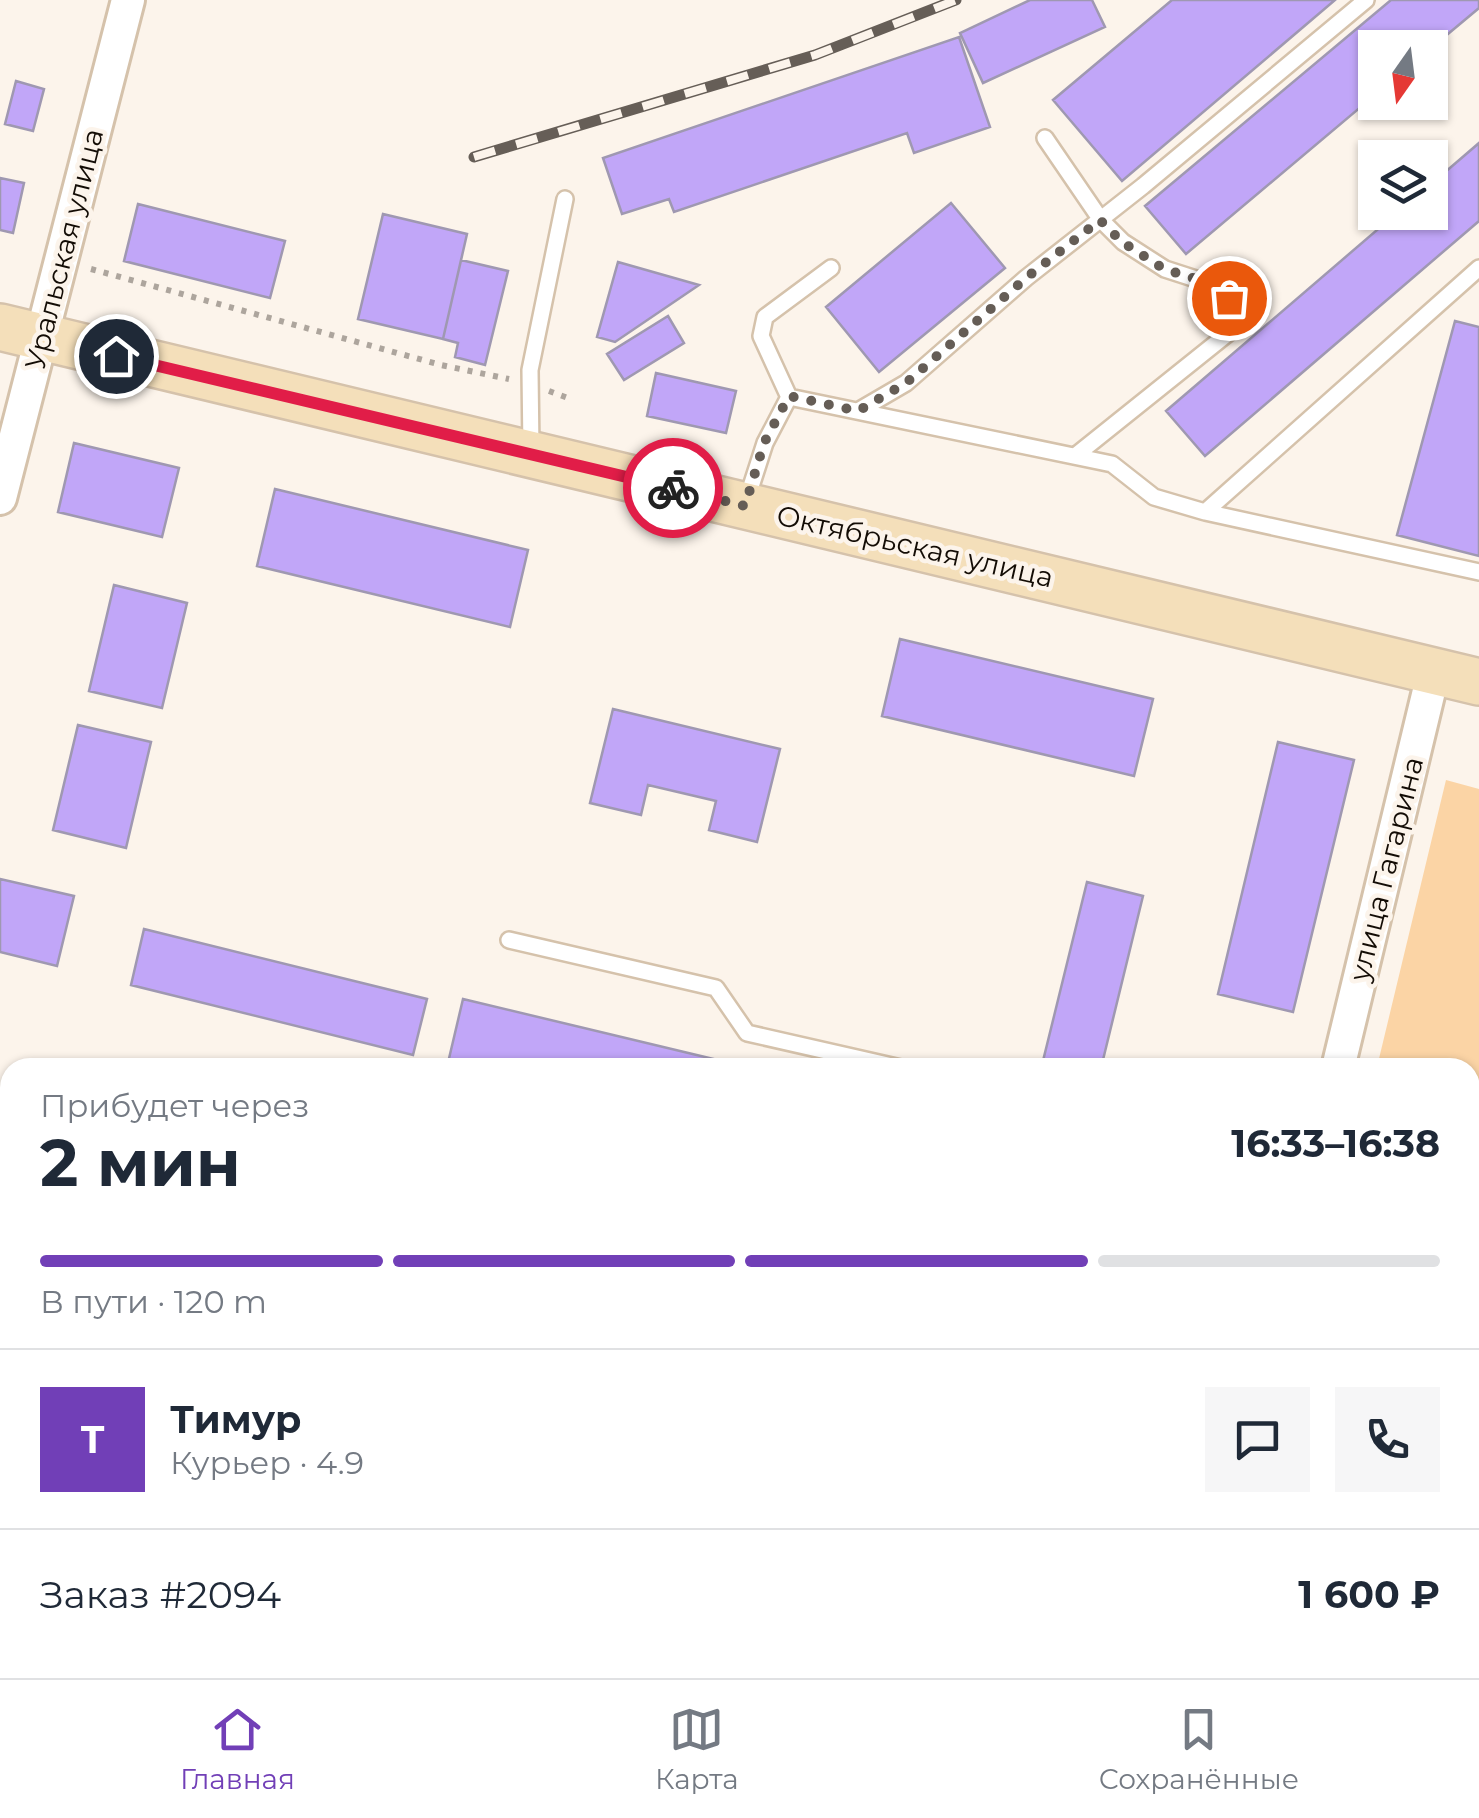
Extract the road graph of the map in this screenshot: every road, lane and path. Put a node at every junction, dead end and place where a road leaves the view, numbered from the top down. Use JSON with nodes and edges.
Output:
{"nodes":[{"id":1,"x":128,"y":0,"type":"edge"},
{"id":2,"x":1366,"y":0,"type":"edge"},
{"id":3,"x":1044,"y":138,"type":"dead end"},
{"id":4,"x":565,"y":199,"type":"dead end"},
{"id":5,"x":1100,"y":220,"type":"junction"},
{"id":6,"x":60,"y":260,"type":"junction"},
{"id":7,"x":831,"y":268,"type":"dead end"},
{"id":8,"x":1479,"y":268,"type":"edge"},
{"id":9,"x":20,"y":332,"type":"edge"},
{"id":10,"x":530,"y":383,"type":"junction"},
{"id":11,"x":789,"y":396,"type":"junction"},
{"id":12,"x":568,"y":398,"type":"dead end"},
{"id":13,"x":858,"y":411,"type":"junction"},
{"id":14,"x":531,"y":455,"type":"junction"},
{"id":15,"x":1075,"y":456,"type":"junction"},
{"id":16,"x":0,"y":498,"type":"edge"},
{"id":17,"x":745,"y":506,"type":"junction"},
{"id":18,"x":1205,"y":512,"type":"junction"},
{"id":19,"x":1479,"y":572,"type":"edge"},
{"id":20,"x":1434,"y":670,"type":"junction"},
{"id":21,"x":1479,"y":682,"type":"edge"},
{"id":22,"x":509,"y":940,"type":"dead end"},
{"id":23,"x":857,"y":1058,"type":"edge"},
{"id":24,"x":1340,"y":1058,"type":"edge"}],
"edges":[{"from":1,"to":6,"type":"street","name":"Уральская улица"},
{"from":2,"to":5,"type":"lane"},
{"from":3,"to":5,"type":"lane"},
{"from":4,"to":10,"type":"lane"},
{"from":5,"to":13,"type":"lane"},
{"from":5,"to":15,"type":"lane"},
{"from":6,"to":9,"type":"street","name":"Уральская улица"},
{"from":6,"to":10,"type":"path"},
{"from":7,"to":11,"type":"lane"},
{"from":8,"to":18,"type":"lane"},
{"from":9,"to":14,"type":"main road","name":"Октябрьская улица"},
{"from":9,"to":16,"type":"street","name":"Уральская улица"},
{"from":10,"to":12,"type":"path"},
{"from":10,"to":14,"type":"lane"},
{"from":11,"to":13,"type":"lane"},
{"from":11,"to":17,"type":"lane"},
{"from":13,"to":15,"type":"lane"},
{"from":14,"to":17,"type":"main road","name":"Октябрьская улица"},
{"from":15,"to":18,"type":"lane"},
{"from":17,"to":20,"type":"main road","name":"Октябрьская улица"},
{"from":18,"to":19,"type":"lane"},
{"from":20,"to":21,"type":"main road","name":"Октябрьская улица"},
{"from":20,"to":24,"type":"street","name":"улица Гагарина"},
{"from":22,"to":23,"type":"lane"}]}
